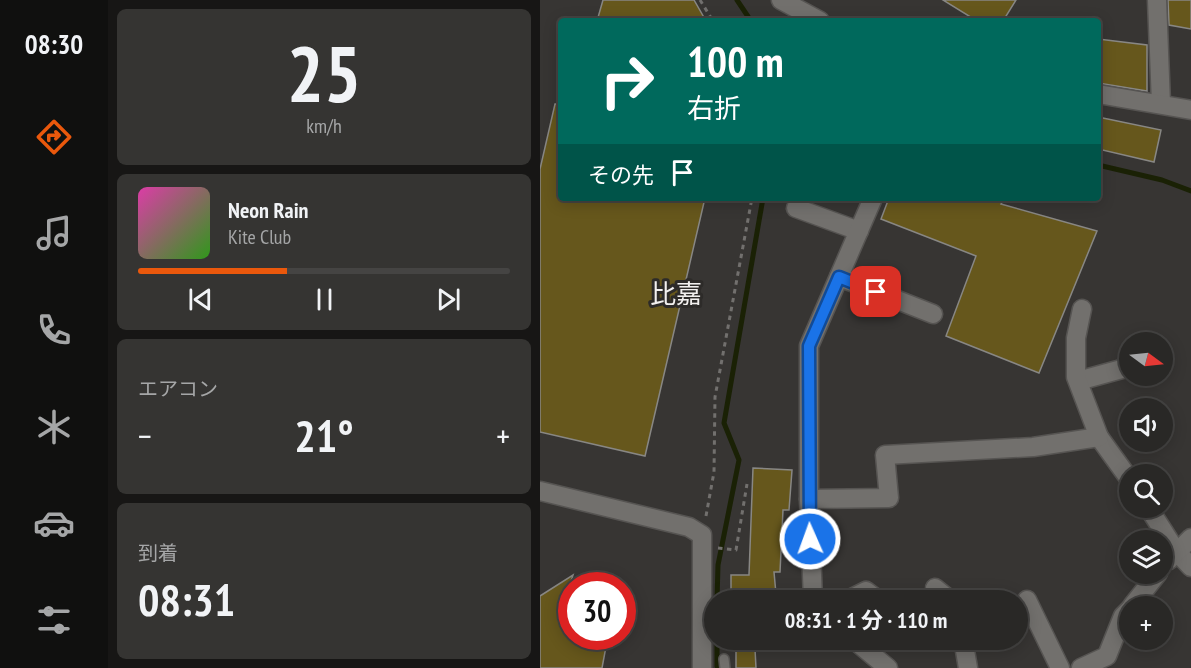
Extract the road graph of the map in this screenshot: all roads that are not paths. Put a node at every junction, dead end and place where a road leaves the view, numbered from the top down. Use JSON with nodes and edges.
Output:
{"nodes":[{"id":1,"x":781,"y":0,"type":"edge"},
{"id":2,"x":1157,"y":0,"type":"edge"},
{"id":3,"x":814,"y":18,"type":"edge"},
{"id":4,"x":1101,"y":95,"type":"edge"},
{"id":5,"x":1161,"y":105,"type":"junction"},
{"id":6,"x":1191,"y":110,"type":"edge"},
{"id":7,"x":872,"y":201,"type":"edge"},
{"id":8,"x":796,"y":208,"type":"dead end"},
{"id":9,"x":859,"y":231,"type":"junction"},
{"id":10,"x":839,"y":277,"type":"junction"},
{"id":11,"x":1082,"y":309,"type":"dead end"},
{"id":12,"x":933,"y":314,"type":"dead end"},
{"id":13,"x":1119,"y":370,"type":"edge"},
{"id":14,"x":1078,"y":381,"type":"junction"},
{"id":15,"x":1099,"y":437,"type":"junction"},
{"id":16,"x":1119,"y":465,"type":"edge"},
{"id":17,"x":540,"y":491,"type":"edge"},
{"id":18,"x":809,"y":499,"type":"junction"},
{"id":19,"x":1155,"y":518,"type":"edge"},
{"id":20,"x":1191,"y":538,"type":"edge"},
{"id":21,"x":1176,"y":552,"type":"junction"},
{"id":22,"x":1173,"y":555,"type":"edge"},
{"id":23,"x":1191,"y":567,"type":"edge"},
{"id":24,"x":1149,"y":584,"type":"edge"},
{"id":25,"x":813,"y":590,"type":"edge"},
{"id":26,"x":1140,"y":596,"type":"edge"},
{"id":27,"x":1028,"y":602,"type":"edge"},
{"id":28,"x":1119,"y":629,"type":"edge"},
{"id":29,"x":866,"y":650,"type":"edge"},
{"id":30,"x":965,"y":650,"type":"edge"},
{"id":31,"x":1109,"y":662,"type":"edge"},
{"id":32,"x":702,"y":668,"type":"edge"},
{"id":33,"x":888,"y":668,"type":"edge"},
{"id":34,"x":968,"y":668,"type":"edge"},
{"id":35,"x":1060,"y":668,"type":"edge"},
{"id":36,"x":1081,"y":668,"type":"edge"}],
"edges":[{"from":1,"to":3,"type":"street"},
{"from":2,"to":5,"type":"street"},
{"from":4,"to":5,"type":"street"},
{"from":5,"to":6,"type":"street"},
{"from":7,"to":9,"type":"street"},
{"from":8,"to":9,"type":"street"},
{"from":9,"to":10,"type":"street"},
{"from":10,"to":12,"type":"street"},
{"from":10,"to":18,"type":"street"},
{"from":11,"to":14,"type":"street"},
{"from":13,"to":14,"type":"street"},
{"from":14,"to":15,"type":"street"},
{"from":15,"to":16,"type":"street"},
{"from":15,"to":18,"type":"street"},
{"from":17,"to":32,"type":"street"},
{"from":18,"to":25,"type":"street"},
{"from":19,"to":21,"type":"street"},
{"from":20,"to":21,"type":"street"},
{"from":21,"to":22,"type":"street"},
{"from":21,"to":23,"type":"street"},
{"from":24,"to":26,"type":"street"},
{"from":27,"to":35,"type":"street"},
{"from":28,"to":31,"type":"street"},
{"from":29,"to":33,"type":"street"},
{"from":30,"to":34,"type":"street"},
{"from":31,"to":36,"type":"street"}]}
